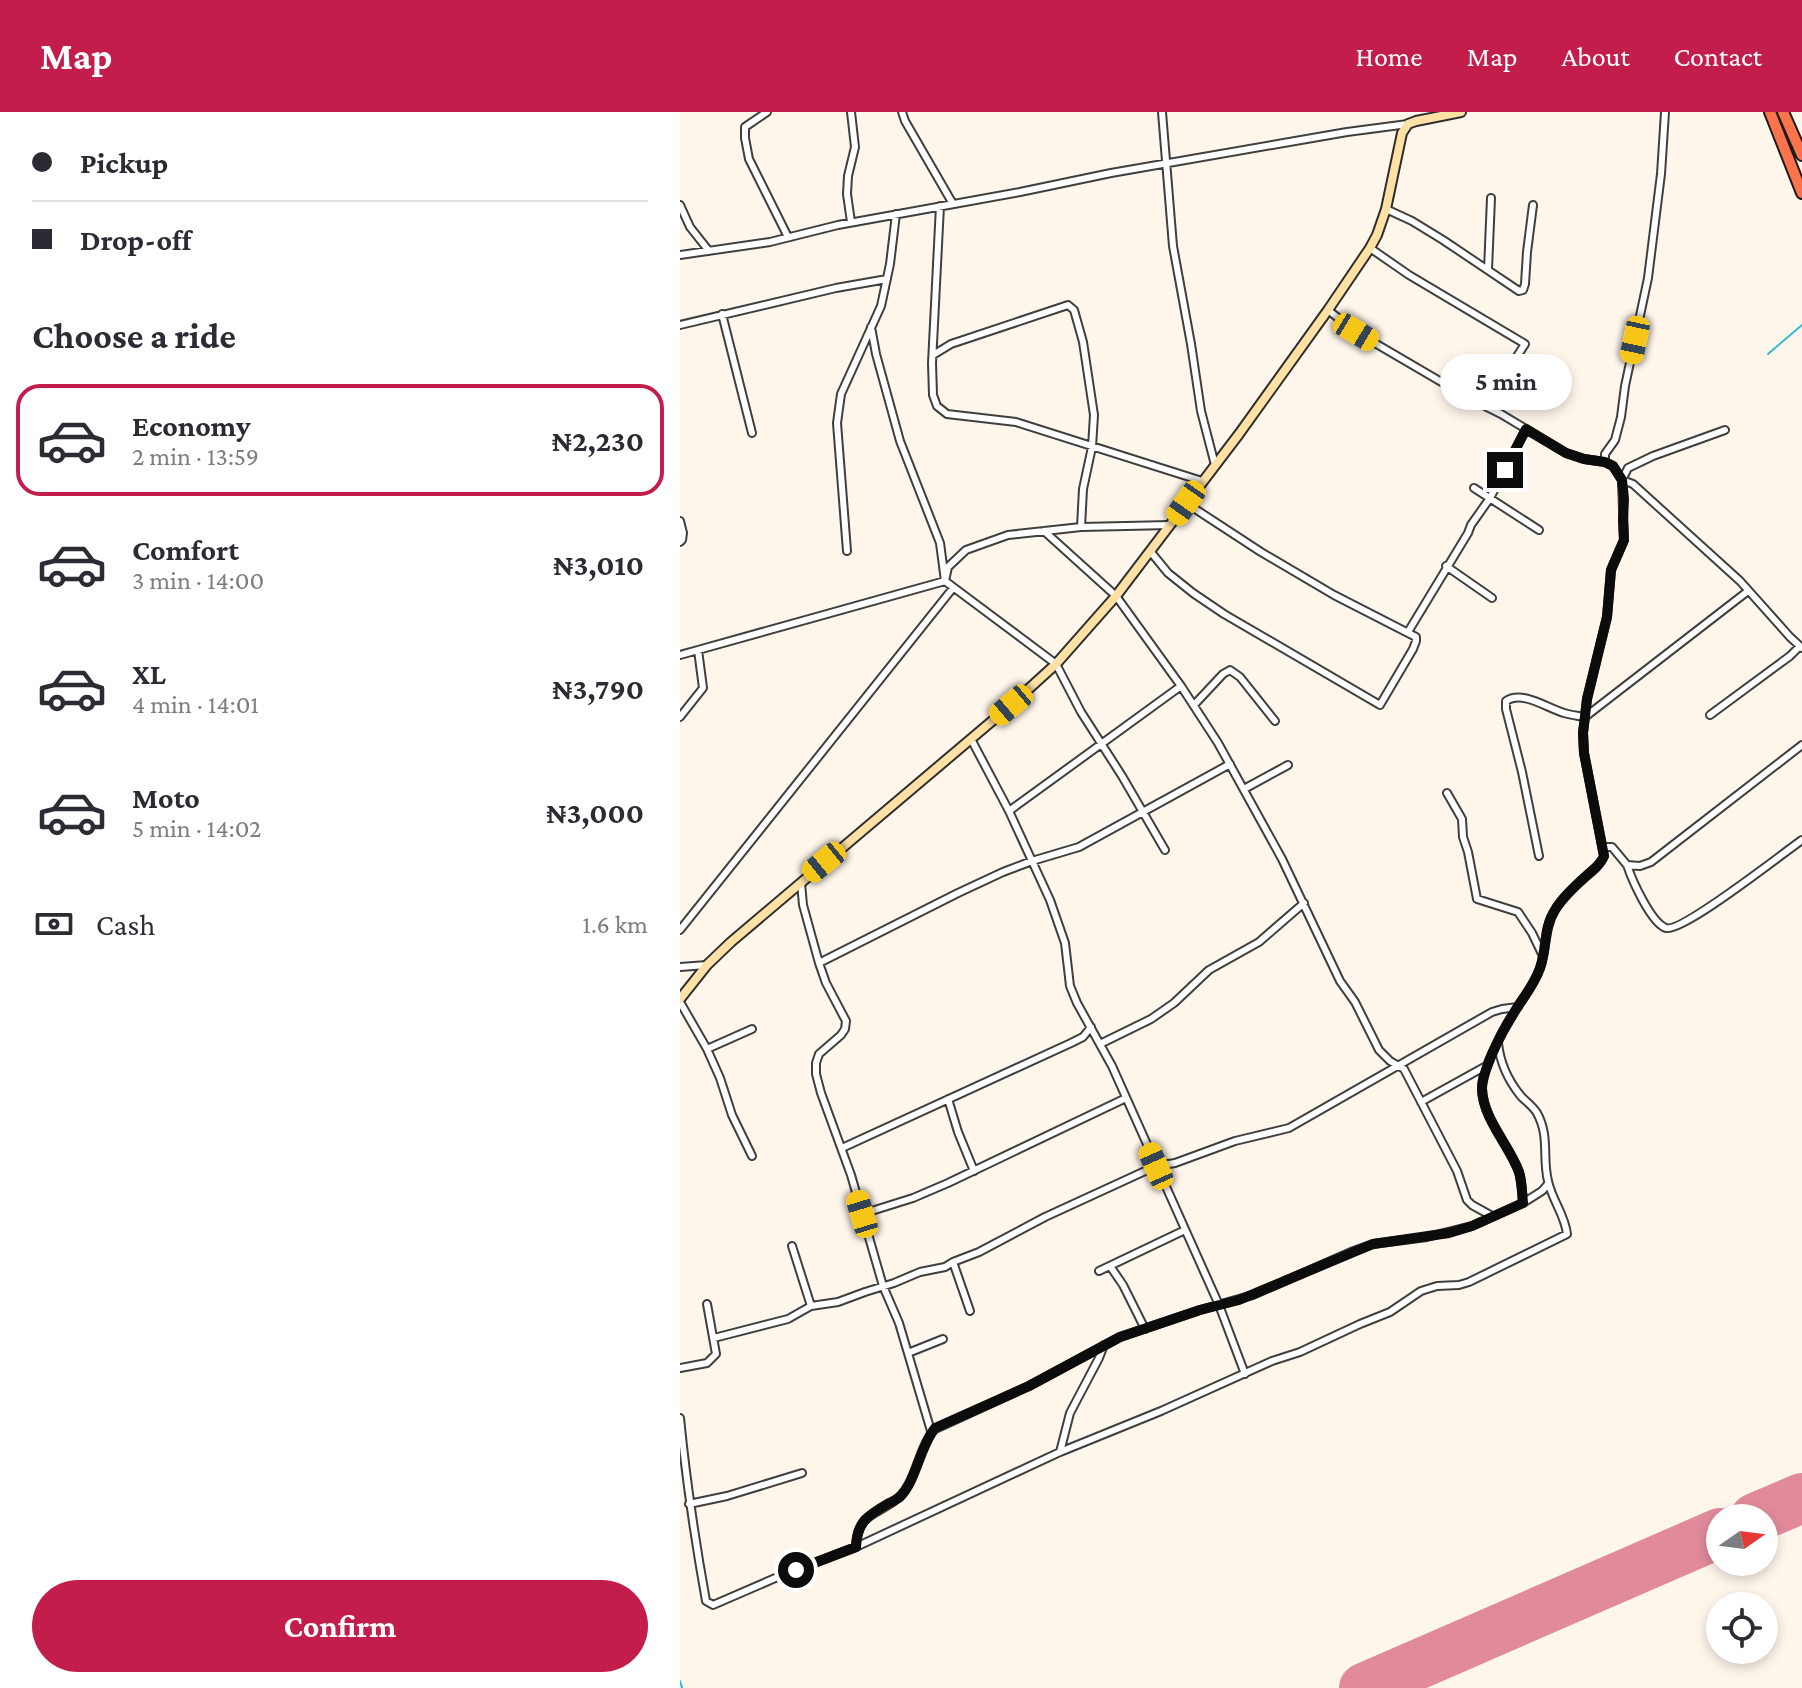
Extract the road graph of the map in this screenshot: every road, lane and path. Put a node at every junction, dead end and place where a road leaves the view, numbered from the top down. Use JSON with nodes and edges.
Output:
{"nodes":[{"id":1,"x":767,"y":112,"type":"edge"},
{"id":2,"x":851,"y":112,"type":"edge"},
{"id":3,"x":902,"y":112,"type":"edge"},
{"id":4,"x":1162,"y":112,"type":"edge"},
{"id":5,"x":1461,"y":112,"type":"edge"},
{"id":6,"x":1665,"y":112,"type":"edge"},
{"id":7,"x":1770,"y":112,"type":"edge"},
{"id":8,"x":1783,"y":112,"type":"edge"},
{"id":9,"x":1408,"y":124,"type":"junction"},
{"id":10,"x":1802,"y":155,"type":"edge"},
{"id":11,"x":1167,"y":163,"type":"junction"},
{"id":12,"x":1802,"y":193,"type":"edge"},
{"id":13,"x":1491,"y":198,"type":"dead end"},
{"id":14,"x":953,"y":204,"type":"junction"},
{"id":15,"x":680,"y":205,"type":"edge"},
{"id":16,"x":1533,"y":205,"type":"dead end"},
{"id":17,"x":940,"y":206,"type":"junction"},
{"id":18,"x":1386,"y":209,"type":"junction"},
{"id":19,"x":896,"y":214,"type":"junction"},
{"id":20,"x":851,"y":222,"type":"junction"},
{"id":21,"x":788,"y":237,"type":"junction"},
{"id":22,"x":1370,"y":248,"type":"junction"},
{"id":23,"x":709,"y":251,"type":"junction"},
{"id":24,"x":680,"y":255,"type":"edge"},
{"id":25,"x":1488,"y":270,"type":"junction"},
{"id":26,"x":887,"y":279,"type":"junction"},
{"id":27,"x":1328,"y":310,"type":"junction"},
{"id":28,"x":722,"y":314,"type":"junction"},
{"id":29,"x":680,"y":325,"type":"edge"},
{"id":30,"x":871,"y":327,"type":"junction"},
{"id":31,"x":933,"y":355,"type":"junction"},
{"id":32,"x":1485,"y":406,"type":"junction"},
{"id":33,"x":1526,"y":429,"type":"junction"},
{"id":34,"x":1725,"y":430,"type":"dead end"},
{"id":35,"x":752,"y":433,"type":"dead end"},
{"id":36,"x":1092,"y":447,"type":"junction"},
{"id":37,"x":1605,"y":462,"type":"junction"},
{"id":38,"x":1215,"y":465,"type":"junction"},
{"id":39,"x":1622,"y":480,"type":"junction"},
{"id":40,"x":1202,"y":481,"type":"junction"},
{"id":41,"x":1474,"y":488,"type":"dead end"},
{"id":42,"x":1490,"y":498,"type":"junction"},
{"id":43,"x":1186,"y":503,"type":"junction"},
{"id":44,"x":680,"y":521,"type":"edge"},
{"id":45,"x":1170,"y":525,"type":"junction"},
{"id":46,"x":1081,"y":527,"type":"junction"},
{"id":47,"x":1539,"y":530,"type":"dead end"},
{"id":48,"x":1044,"y":531,"type":"junction"},
{"id":49,"x":680,"y":542,"type":"edge"},
{"id":50,"x":847,"y":551,"type":"dead end"},
{"id":51,"x":1150,"y":551,"type":"junction"},
{"id":52,"x":1446,"y":566,"type":"junction"},
{"id":53,"x":945,"y":581,"type":"junction"},
{"id":54,"x":953,"y":588,"type":"junction"},
{"id":55,"x":1748,"y":591,"type":"junction"},
{"id":56,"x":1116,"y":596,"type":"junction"},
{"id":57,"x":1492,"y":598,"type":"dead end"},
{"id":58,"x":1408,"y":632,"type":"junction"},
{"id":59,"x":1801,"y":647,"type":"edge"},
{"id":60,"x":698,"y":650,"type":"junction"},
{"id":61,"x":680,"y":654,"type":"edge"},
{"id":62,"x":1056,"y":664,"type":"junction"},
{"id":63,"x":1181,"y":686,"type":"junction"},
{"id":64,"x":1194,"y":705,"type":"junction"},
{"id":65,"x":1710,"y":715,"type":"dead end"},
{"id":66,"x":680,"y":717,"type":"edge"},
{"id":67,"x":1585,"y":717,"type":"junction"},
{"id":68,"x":1275,"y":721,"type":"dead end"},
{"id":69,"x":971,"y":739,"type":"junction"},
{"id":70,"x":1101,"y":743,"type":"junction"},
{"id":71,"x":1802,"y":745,"type":"edge"},
{"id":72,"x":1230,"y":764,"type":"junction"},
{"id":73,"x":1288,"y":765,"type":"dead end"},
{"id":74,"x":1244,"y":789,"type":"junction"},
{"id":75,"x":1447,"y":793,"type":"dead end"},
{"id":76,"x":1009,"y":811,"type":"junction"},
{"id":77,"x":1142,"y":811,"type":"junction"},
{"id":78,"x":1802,"y":840,"type":"edge"},
{"id":79,"x":1603,"y":847,"type":"junction"},
{"id":80,"x":1165,"y":850,"type":"dead end"},
{"id":81,"x":1539,"y":856,"type":"dead end"},
{"id":82,"x":1032,"y":861,"type":"junction"},
{"id":83,"x":1627,"y":865,"type":"junction"},
{"id":84,"x":800,"y":881,"type":"junction"},
{"id":85,"x":1304,"y":903,"type":"junction"},
{"id":86,"x":680,"y":930,"type":"edge"},
{"id":87,"x":1543,"y":956,"type":"junction"},
{"id":88,"x":819,"y":963,"type":"junction"},
{"id":89,"x":707,"y":965,"type":"junction"},
{"id":90,"x":680,"y":967,"type":"edge"},
{"id":91,"x":680,"y":1000,"type":"edge"},
{"id":92,"x":1518,"y":1007,"type":"junction"},
{"id":93,"x":1091,"y":1027,"type":"junction"},
{"id":94,"x":752,"y":1029,"type":"dead end"},
{"id":95,"x":1498,"y":1043,"type":"junction"},
{"id":96,"x":1100,"y":1044,"type":"junction"},
{"id":97,"x":707,"y":1049,"type":"junction"},
{"id":98,"x":1399,"y":1065,"type":"junction"},
{"id":99,"x":1486,"y":1066,"type":"junction"},
{"id":100,"x":1126,"y":1098,"type":"junction"},
{"id":101,"x":948,"y":1099,"type":"junction"},
{"id":102,"x":1421,"y":1102,"type":"junction"},
{"id":103,"x":842,"y":1148,"type":"junction"},
{"id":104,"x":752,"y":1156,"type":"dead end"},
{"id":105,"x":1156,"y":1166,"type":"junction"},
{"id":106,"x":974,"y":1171,"type":"junction"},
{"id":107,"x":1548,"y":1184,"type":"junction"},
{"id":108,"x":1523,"y":1203,"type":"junction"},
{"id":109,"x":862,"y":1214,"type":"junction"},
{"id":110,"x":1492,"y":1216,"type":"junction"},
{"id":111,"x":1185,"y":1230,"type":"junction"},
{"id":112,"x":792,"y":1246,"type":"dead end"},
{"id":113,"x":953,"y":1262,"type":"junction"},
{"id":114,"x":1110,"y":1266,"type":"junction"},
{"id":115,"x":1099,"y":1271,"type":"dead end"},
{"id":116,"x":883,"y":1286,"type":"junction"},
{"id":117,"x":707,"y":1304,"type":"dead end"},
{"id":118,"x":1219,"y":1305,"type":"junction"},
{"id":119,"x":811,"y":1306,"type":"junction"},
{"id":120,"x":970,"y":1311,"type":"dead end"},
{"id":121,"x":1145,"y":1329,"type":"junction"},
{"id":122,"x":714,"y":1338,"type":"junction"},
{"id":123,"x":943,"y":1339,"type":"dead end"},
{"id":124,"x":1104,"y":1345,"type":"junction"},
{"id":125,"x":908,"y":1353,"type":"junction"},
{"id":126,"x":680,"y":1368,"type":"edge"},
{"id":127,"x":1245,"y":1374,"type":"junction"},
{"id":128,"x":680,"y":1418,"type":"edge"},
{"id":129,"x":935,"y":1428,"type":"junction"},
{"id":130,"x":1060,"y":1452,"type":"junction"},
{"id":131,"x":802,"y":1473,"type":"dead end"},
{"id":132,"x":689,"y":1504,"type":"junction"},
{"id":133,"x":856,"y":1547,"type":"junction"}],
"edges":[{"from":1,"to":21,"type":"street"},
{"from":2,"to":20,"type":"street"},
{"from":3,"to":14,"type":"street"},
{"from":4,"to":11,"type":"street"},
{"from":5,"to":9,"type":"main road"},
{"from":6,"to":37,"type":"street"},
{"from":7,"to":12,"type":"highway"},
{"from":8,"to":10,"type":"highway"},
{"from":9,"to":11,"type":"street"},
{"from":9,"to":18,"type":"main road"},
{"from":11,"to":14,"type":"street"},
{"from":11,"to":38,"type":"street"},
{"from":13,"to":25,"type":"street"},
{"from":14,"to":17,"type":"street"},
{"from":15,"to":23,"type":"street"},
{"from":16,"to":25,"type":"street"},
{"from":17,"to":19,"type":"street"},
{"from":17,"to":31,"type":"street"},
{"from":18,"to":22,"type":"main road"},
{"from":18,"to":25,"type":"street"},
{"from":19,"to":20,"type":"street"},
{"from":19,"to":26,"type":"street"},
{"from":20,"to":21,"type":"street"},
{"from":21,"to":23,"type":"street"},
{"from":22,"to":27,"type":"main road"},
{"from":22,"to":32,"type":"street"},
{"from":23,"to":24,"type":"street"},
{"from":26,"to":28,"type":"street"},
{"from":26,"to":30,"type":"street"},
{"from":27,"to":32,"type":"street"},
{"from":27,"to":38,"type":"main road"},
{"from":28,"to":29,"type":"street"},
{"from":28,"to":35,"type":"street"},
{"from":30,"to":50,"type":"street"},
{"from":30,"to":53,"type":"street"},
{"from":31,"to":36,"type":"street"},
{"from":31,"to":36,"type":"street"},
{"from":32,"to":33,"type":"street"},
{"from":33,"to":37,"type":"street"},
{"from":33,"to":42,"type":"street"},
{"from":34,"to":39,"type":"street"},
{"from":36,"to":40,"type":"street"},
{"from":36,"to":46,"type":"street"},
{"from":37,"to":39,"type":"street"},
{"from":38,"to":40,"type":"main road"},
{"from":39,"to":55,"type":"street"},
{"from":39,"to":67,"type":"street"},
{"from":40,"to":43,"type":"main road"},
{"from":41,"to":42,"type":"street"},
{"from":42,"to":47,"type":"street"},
{"from":42,"to":52,"type":"street"},
{"from":43,"to":45,"type":"main road"},
{"from":43,"to":58,"type":"street"},
{"from":44,"to":49,"type":"street"},
{"from":45,"to":46,"type":"street"},
{"from":45,"to":51,"type":"main road"},
{"from":46,"to":48,"type":"street"},
{"from":48,"to":53,"type":"street"},
{"from":48,"to":56,"type":"street"},
{"from":51,"to":56,"type":"main road"},
{"from":51,"to":58,"type":"street"},
{"from":52,"to":57,"type":"street"},
{"from":52,"to":58,"type":"street"},
{"from":53,"to":54,"type":"street"},
{"from":53,"to":60,"type":"street"},
{"from":54,"to":62,"type":"street"},
{"from":54,"to":86,"type":"street"},
{"from":55,"to":59,"type":"street"},
{"from":55,"to":67,"type":"street"},
{"from":56,"to":62,"type":"main road"},
{"from":56,"to":63,"type":"street"},
{"from":59,"to":65,"type":"street"},
{"from":60,"to":61,"type":"street"},
{"from":60,"to":66,"type":"street"},
{"from":62,"to":69,"type":"main road"},
{"from":62,"to":70,"type":"street"},
{"from":63,"to":64,"type":"street"},
{"from":63,"to":70,"type":"street"},
{"from":64,"to":68,"type":"street"},
{"from":64,"to":72,"type":"street"},
{"from":67,"to":79,"type":"street"},
{"from":67,"to":81,"type":"street"},
{"from":69,"to":76,"type":"street"},
{"from":69,"to":84,"type":"main road"},
{"from":70,"to":76,"type":"street"},
{"from":70,"to":77,"type":"street"},
{"from":71,"to":83,"type":"street"},
{"from":72,"to":74,"type":"street"},
{"from":72,"to":77,"type":"street"},
{"from":73,"to":74,"type":"street"},
{"from":74,"to":85,"type":"street"},
{"from":75,"to":87,"type":"street"},
{"from":76,"to":82,"type":"street"},
{"from":77,"to":80,"type":"street"},
{"from":77,"to":82,"type":"street"},
{"from":78,"to":83,"type":"street"},
{"from":79,"to":83,"type":"street"},
{"from":79,"to":87,"type":"street"},
{"from":82,"to":88,"type":"street"},
{"from":82,"to":93,"type":"street"},
{"from":84,"to":88,"type":"street"},
{"from":84,"to":89,"type":"main road"},
{"from":85,"to":96,"type":"street"},
{"from":85,"to":98,"type":"street"},
{"from":87,"to":92,"type":"street"},
{"from":88,"to":103,"type":"street"},
{"from":89,"to":90,"type":"street"},
{"from":89,"to":91,"type":"main road"},
{"from":91,"to":97,"type":"street"},
{"from":92,"to":95,"type":"street"},
{"from":92,"to":98,"type":"street"},
{"from":93,"to":96,"type":"street"},
{"from":93,"to":101,"type":"street"},
{"from":94,"to":97,"type":"street"},
{"from":95,"to":99,"type":"street"},
{"from":95,"to":107,"type":"street"},
{"from":96,"to":100,"type":"street"},
{"from":97,"to":104,"type":"street"},
{"from":98,"to":102,"type":"street"},
{"from":98,"to":105,"type":"street"},
{"from":99,"to":102,"type":"street"},
{"from":99,"to":108,"type":"street"},
{"from":100,"to":105,"type":"street"},
{"from":100,"to":106,"type":"street"},
{"from":101,"to":103,"type":"street"},
{"from":101,"to":106,"type":"street"},
{"from":102,"to":110,"type":"street"},
{"from":103,"to":109,"type":"street"},
{"from":105,"to":111,"type":"street"},
{"from":105,"to":113,"type":"street"},
{"from":106,"to":109,"type":"street"},
{"from":107,"to":108,"type":"street"},
{"from":107,"to":127,"type":"street"},
{"from":108,"to":110,"type":"street"},
{"from":109,"to":116,"type":"street"},
{"from":110,"to":118,"type":"street"},
{"from":111,"to":114,"type":"street"},
{"from":111,"to":118,"type":"street"},
{"from":112,"to":119,"type":"street"},
{"from":113,"to":116,"type":"street"},
{"from":113,"to":120,"type":"street"},
{"from":114,"to":115,"type":"street"},
{"from":114,"to":121,"type":"street"},
{"from":116,"to":119,"type":"street"},
{"from":116,"to":125,"type":"street"},
{"from":117,"to":122,"type":"street"},
{"from":118,"to":121,"type":"street"},
{"from":118,"to":127,"type":"street"},
{"from":119,"to":122,"type":"street"},
{"from":121,"to":124,"type":"street"},
{"from":122,"to":126,"type":"street"},
{"from":123,"to":125,"type":"street"},
{"from":124,"to":129,"type":"street"},
{"from":124,"to":130,"type":"street"},
{"from":125,"to":129,"type":"street"},
{"from":127,"to":130,"type":"street"},
{"from":128,"to":132,"type":"street"},
{"from":129,"to":133,"type":"street"},
{"from":130,"to":133,"type":"street"},
{"from":131,"to":132,"type":"street"},
{"from":132,"to":133,"type":"street"}]}
